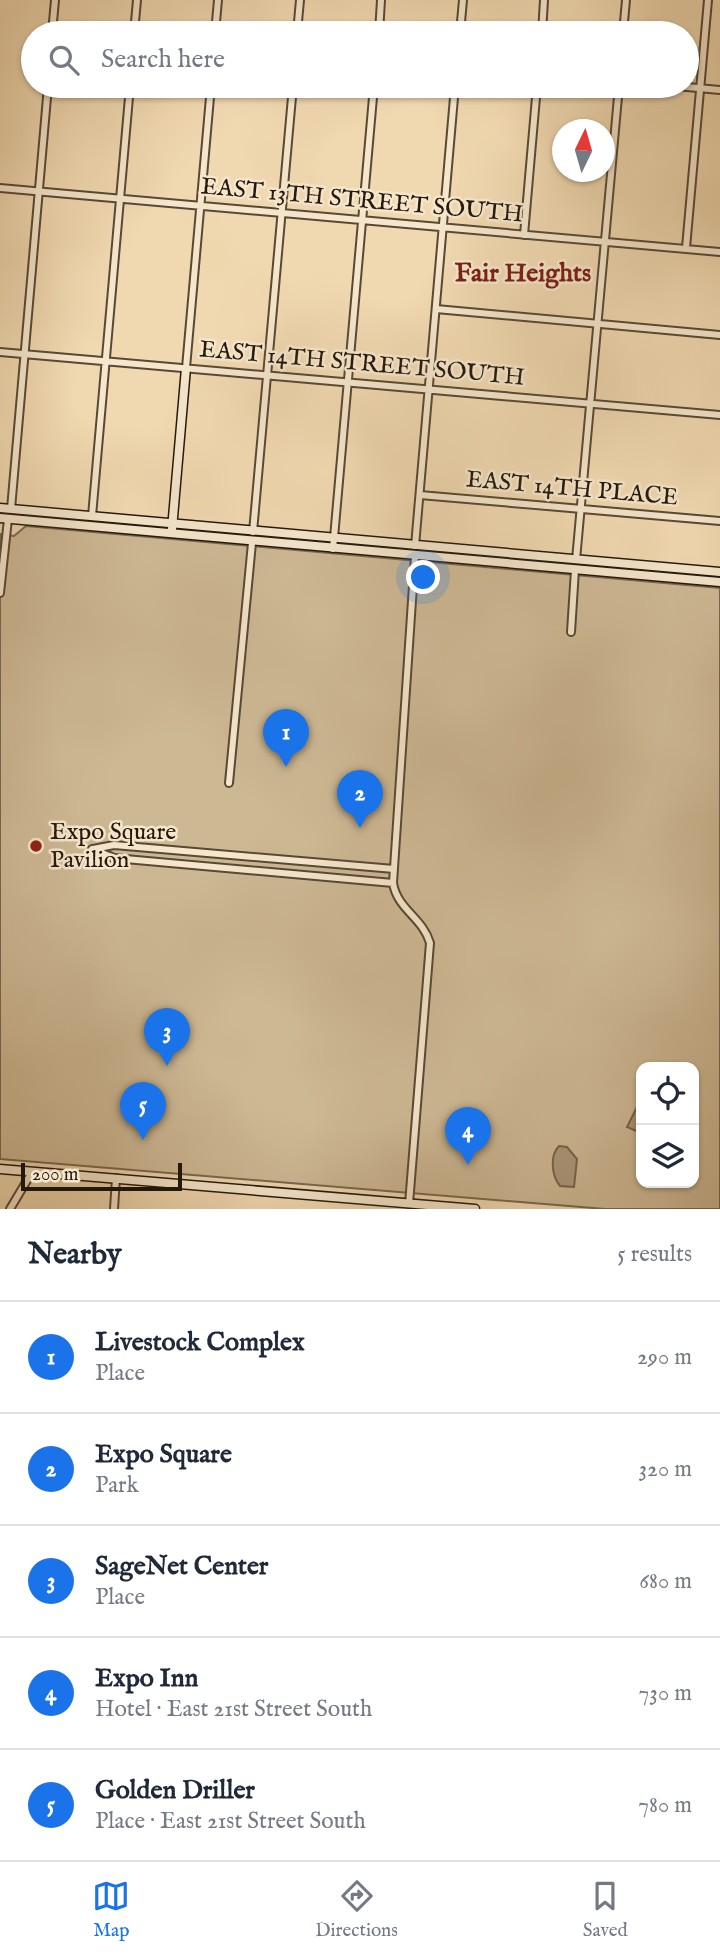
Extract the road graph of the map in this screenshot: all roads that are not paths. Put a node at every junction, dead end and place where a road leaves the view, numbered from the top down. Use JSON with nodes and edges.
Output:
{"nodes":[{"id":1,"x":55,"y":0,"type":"edge"},
{"id":2,"x":137,"y":0,"type":"edge"},
{"id":3,"x":218,"y":0,"type":"edge"},
{"id":4,"x":300,"y":0,"type":"edge"},
{"id":5,"x":382,"y":0,"type":"edge"},
{"id":6,"x":463,"y":0,"type":"edge"},
{"id":7,"x":544,"y":0,"type":"edge"},
{"id":8,"x":626,"y":0,"type":"edge"},
{"id":9,"x":708,"y":0,"type":"edge"},
{"id":10,"x":53,"y":21,"type":"edge"},
{"id":11,"x":135,"y":21,"type":"edge"},
{"id":12,"x":216,"y":21,"type":"edge"},
{"id":13,"x":298,"y":21,"type":"edge"},
{"id":14,"x":380,"y":21,"type":"edge"},
{"id":15,"x":461,"y":21,"type":"edge"},
{"id":16,"x":542,"y":21,"type":"edge"},
{"id":17,"x":624,"y":21,"type":"edge"},
{"id":18,"x":700,"y":88,"type":"junction"},
{"id":19,"x":720,"y":90,"type":"edge"},
{"id":20,"x":47,"y":98,"type":"edge"},
{"id":21,"x":129,"y":98,"type":"edge"},
{"id":22,"x":210,"y":98,"type":"edge"},
{"id":23,"x":292,"y":98,"type":"edge"},
{"id":24,"x":373,"y":98,"type":"edge"},
{"id":25,"x":454,"y":98,"type":"edge"},
{"id":26,"x":536,"y":98,"type":"edge"},
{"id":27,"x":618,"y":98,"type":"edge"},
{"id":28,"x":0,"y":188,"type":"edge"},
{"id":29,"x":39,"y":192,"type":"junction"},
{"id":30,"x":120,"y":199,"type":"junction"},
{"id":31,"x":200,"y":206,"type":"junction"},
{"id":32,"x":282,"y":214,"type":"junction"},
{"id":33,"x":362,"y":221,"type":"junction"},
{"id":34,"x":443,"y":228,"type":"junction"},
{"id":35,"x":524,"y":234,"type":"junction"},
{"id":36,"x":605,"y":242,"type":"junction"},
{"id":37,"x":686,"y":248,"type":"junction"},
{"id":38,"x":720,"y":252,"type":"edge"},
{"id":39,"x":436,"y":309,"type":"junction"},
{"id":40,"x":598,"y":324,"type":"junction"},
{"id":41,"x":720,"y":335,"type":"edge"},
{"id":42,"x":0,"y":352,"type":"edge"},
{"id":43,"x":24,"y":354,"type":"junction"},
{"id":44,"x":105,"y":362,"type":"junction"},
{"id":45,"x":186,"y":368,"type":"junction"},
{"id":46,"x":267,"y":375,"type":"junction"},
{"id":47,"x":347,"y":382,"type":"junction"},
{"id":48,"x":429,"y":389,"type":"junction"},
{"id":49,"x":591,"y":404,"type":"junction"},
{"id":50,"x":720,"y":415,"type":"edge"},
{"id":51,"x":420,"y":495,"type":"junction"},
{"id":52,"x":0,"y":508,"type":"edge"},
{"id":53,"x":11,"y":509,"type":"junction"},
{"id":54,"x":582,"y":509,"type":"junction"},
{"id":55,"x":92,"y":516,"type":"junction"},
{"id":56,"x":4,"y":518,"type":"edge"},
{"id":57,"x":720,"y":521,"type":"edge"},
{"id":58,"x":91,"y":526,"type":"junction"},
{"id":59,"x":171,"y":530,"type":"junction"},
{"id":60,"x":253,"y":532,"type":"junction"},
{"id":61,"x":252,"y":543,"type":"junction"},
{"id":62,"x":333,"y":544,"type":"junction"},
{"id":63,"x":415,"y":546,"type":"junction"},
{"id":64,"x":415,"y":556,"type":"junction"},
{"id":65,"x":576,"y":560,"type":"junction"},
{"id":66,"x":575,"y":570,"type":"junction"},
{"id":67,"x":720,"y":572,"type":"edge"},
{"id":68,"x":720,"y":582,"type":"edge"},
{"id":69,"x":0,"y":593,"type":"edge"},
{"id":70,"x":571,"y":632,"type":"dead end"},
{"id":71,"x":229,"y":783,"type":"dead end"},
{"id":72,"x":394,"y":869,"type":"junction"},
{"id":73,"x":393,"y":883,"type":"junction"},
{"id":74,"x":0,"y":1169,"type":"edge"},
{"id":75,"x":32,"y":1172,"type":"junction"},
{"id":76,"x":116,"y":1178,"type":"junction"},
{"id":77,"x":409,"y":1203,"type":"junction"},
{"id":78,"x":10,"y":1209,"type":"edge"},
{"id":79,"x":114,"y":1209,"type":"edge"},
{"id":80,"x":475,"y":1209,"type":"edge"}],
"edges":[{"from":1,"to":10,"type":"street"},
{"from":2,"to":11,"type":"street"},
{"from":3,"to":12,"type":"street"},
{"from":4,"to":13,"type":"street"},
{"from":5,"to":14,"type":"street"},
{"from":6,"to":15,"type":"street"},
{"from":7,"to":16,"type":"street"},
{"from":8,"to":17,"type":"street"},
{"from":9,"to":18,"type":"street"},
{"from":18,"to":19,"type":"street"},
{"from":18,"to":37,"type":"street"},
{"from":20,"to":29,"type":"street"},
{"from":21,"to":30,"type":"street"},
{"from":22,"to":31,"type":"street"},
{"from":23,"to":32,"type":"street"},
{"from":24,"to":33,"type":"street"},
{"from":25,"to":34,"type":"street"},
{"from":26,"to":35,"type":"street"},
{"from":27,"to":36,"type":"street"},
{"from":28,"to":29,"type":"street","name":"EAST 13TH STREET SOUTH"},
{"from":29,"to":30,"type":"street","name":"EAST 13TH STREET SOUTH"},
{"from":29,"to":43,"type":"street"},
{"from":30,"to":31,"type":"street","name":"EAST 13TH STREET SOUTH"},
{"from":30,"to":44,"type":"street"},
{"from":31,"to":32,"type":"street","name":"EAST 13TH STREET SOUTH"},
{"from":31,"to":45,"type":"street"},
{"from":32,"to":33,"type":"street","name":"EAST 13TH STREET SOUTH"},
{"from":32,"to":46,"type":"street"},
{"from":33,"to":34,"type":"street","name":"EAST 13TH STREET SOUTH"},
{"from":33,"to":47,"type":"street"},
{"from":34,"to":35,"type":"street","name":"EAST 13TH STREET SOUTH"},
{"from":34,"to":39,"type":"street"},
{"from":35,"to":36,"type":"street","name":"EAST 13TH STREET SOUTH"},
{"from":36,"to":37,"type":"street","name":"EAST 13TH STREET SOUTH"},
{"from":36,"to":40,"type":"street"},
{"from":37,"to":38,"type":"street","name":"EAST 13TH STREET SOUTH"},
{"from":39,"to":40,"type":"street"},
{"from":39,"to":48,"type":"street"},
{"from":40,"to":41,"type":"street"},
{"from":40,"to":49,"type":"street"},
{"from":42,"to":43,"type":"street","name":"EAST 14TH STREET SOUTH"},
{"from":43,"to":44,"type":"street","name":"EAST 14TH STREET SOUTH"},
{"from":43,"to":53,"type":"street"},
{"from":44,"to":45,"type":"street","name":"EAST 14TH STREET SOUTH"},
{"from":44,"to":55,"type":"street"},
{"from":45,"to":46,"type":"street","name":"EAST 14TH STREET SOUTH"},
{"from":45,"to":59,"type":"main road"},
{"from":46,"to":47,"type":"street","name":"EAST 14TH STREET SOUTH"},
{"from":46,"to":60,"type":"street"},
{"from":47,"to":48,"type":"street","name":"EAST 14TH STREET SOUTH"},
{"from":47,"to":62,"type":"street"},
{"from":48,"to":49,"type":"street","name":"EAST 14TH STREET SOUTH"},
{"from":48,"to":51,"type":"street"},
{"from":49,"to":50,"type":"street","name":"EAST 14TH STREET SOUTH"},
{"from":49,"to":54,"type":"street"},
{"from":51,"to":54,"type":"street","name":"EAST 14TH PLACE"},
{"from":51,"to":63,"type":"street"},
{"from":52,"to":53,"type":"main road"},
{"from":53,"to":55,"type":"main road"},
{"from":53,"to":56,"type":"main road"},
{"from":54,"to":57,"type":"street","name":"EAST 14TH PLACE"},
{"from":54,"to":65,"type":"street"},
{"from":55,"to":58,"type":"main road"},
{"from":55,"to":59,"type":"main road"},
{"from":56,"to":58,"type":"main road"},
{"from":56,"to":69,"type":"street"},
{"from":58,"to":59,"type":"main road"},
{"from":59,"to":60,"type":"main road"},
{"from":59,"to":61,"type":"main road"},
{"from":60,"to":61,"type":"main road"},
{"from":60,"to":62,"type":"main road"},
{"from":61,"to":62,"type":"main road"},
{"from":61,"to":71,"type":"street"},
{"from":62,"to":63,"type":"main road"},
{"from":62,"to":64,"type":"main road"},
{"from":63,"to":64,"type":"main road"},
{"from":63,"to":65,"type":"main road"},
{"from":64,"to":66,"type":"main road"},
{"from":64,"to":72,"type":"street"},
{"from":65,"to":66,"type":"main road"},
{"from":65,"to":67,"type":"main road"},
{"from":66,"to":68,"type":"main road"},
{"from":66,"to":70,"type":"street"},
{"from":72,"to":73,"type":"street"},
{"from":72,"to":73,"type":"street"},
{"from":73,"to":77,"type":"street"},
{"from":74,"to":75,"type":"main road"},
{"from":75,"to":76,"type":"main road"},
{"from":75,"to":78,"type":"street"},
{"from":76,"to":77,"type":"main road"},
{"from":76,"to":79,"type":"street"},
{"from":77,"to":80,"type":"main road"}]}
